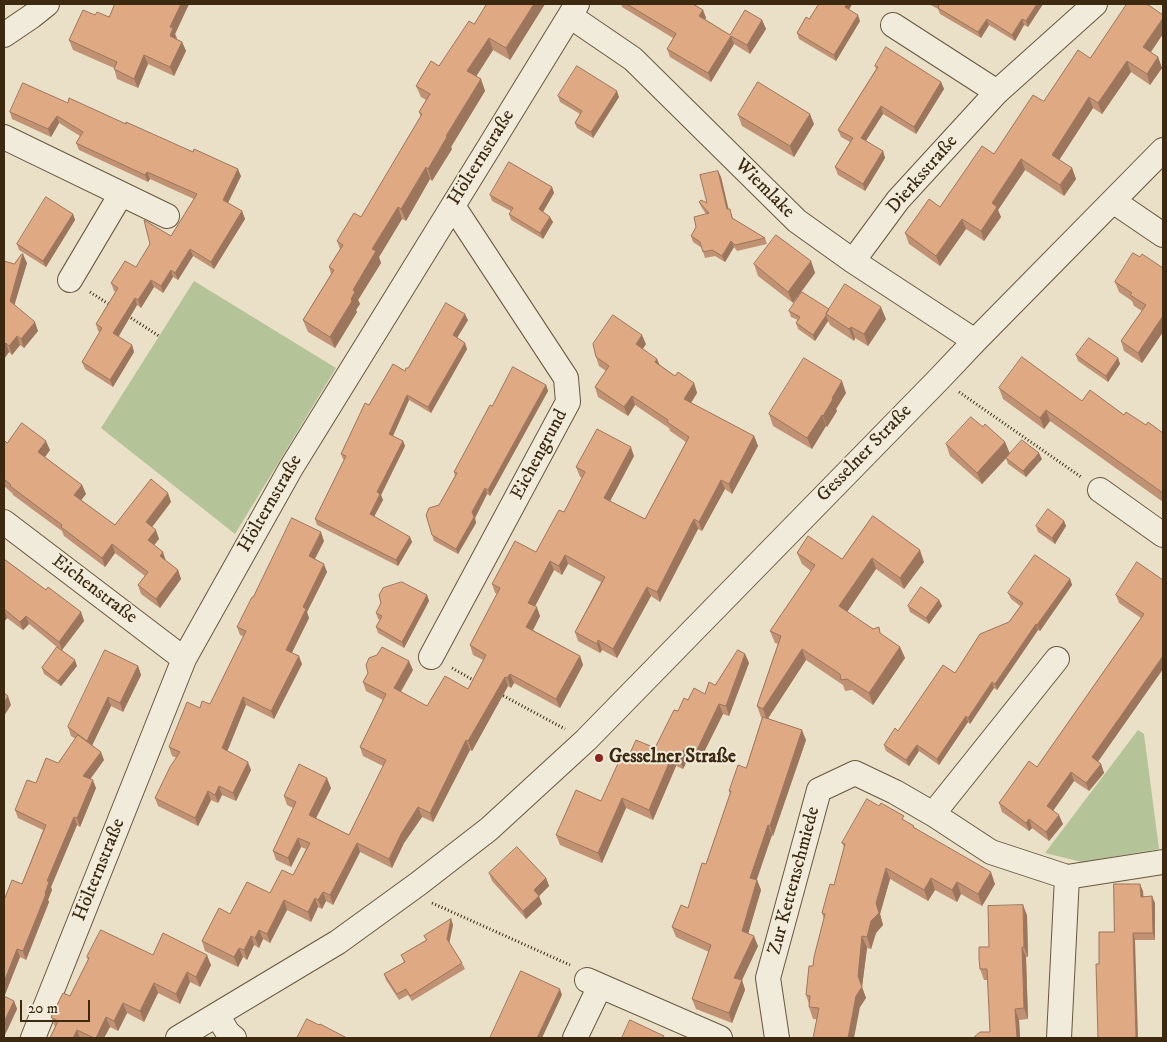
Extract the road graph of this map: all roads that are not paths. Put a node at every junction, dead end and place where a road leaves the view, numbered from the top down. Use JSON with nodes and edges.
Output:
{"nodes":[{"id":1,"x":47,"y":4,"type":"edge"},
{"id":2,"x":1094,"y":4,"type":"edge"},
{"id":3,"x":573,"y":10,"type":"edge"},
{"id":4,"x":893,"y":25,"type":"dead end"},
{"id":5,"x":4,"y":35,"type":"edge"},
{"id":6,"x":997,"y":92,"type":"junction"},
{"id":7,"x":4,"y":137,"type":"edge"},
{"id":8,"x":1163,"y":150,"type":"edge"},
{"id":9,"x":121,"y":194,"type":"junction"},
{"id":10,"x":1113,"y":202,"type":"junction"},
{"id":11,"x":453,"y":206,"type":"junction"},
{"id":12,"x":167,"y":216,"type":"dead end"},
{"id":13,"x":1163,"y":235,"type":"edge"},
{"id":14,"x":853,"y":261,"type":"junction"},
{"id":15,"x":70,"y":280,"type":"road end"},
{"id":16,"x":975,"y":341,"type":"junction"},
{"id":17,"x":1100,"y":490,"type":"road end"},
{"id":18,"x":4,"y":522,"type":"edge"},
{"id":19,"x":1163,"y":535,"type":"edge"},
{"id":20,"x":431,"y":657,"type":"road end"},
{"id":21,"x":184,"y":659,"type":"junction"},
{"id":22,"x":1057,"y":660,"type":"dead end"},
{"id":23,"x":933,"y":814,"type":"junction"},
{"id":24,"x":1163,"y":862,"type":"edge"},
{"id":25,"x":1067,"y":877,"type":"junction"},
{"id":26,"x":217,"y":1015,"type":"junction"},
{"id":27,"x":691,"y":1032,"type":"edge"},
{"id":28,"x":34,"y":1038,"type":"edge"},
{"id":29,"x":178,"y":1038,"type":"edge"},
{"id":30,"x":234,"y":1038,"type":"edge"},
{"id":31,"x":576,"y":1038,"type":"edge"},
{"id":32,"x":720,"y":1038,"type":"edge"},
{"id":33,"x":777,"y":1038,"type":"edge"},
{"id":34,"x":1059,"y":1038,"type":"edge"}],
"edges":[{"from":1,"to":5,"type":"street"},
{"from":2,"to":6,"type":"street","name":"Dierksstraße"},
{"from":3,"to":11,"type":"street","name":"Hölternstraße"},
{"from":3,"to":14,"type":"street","name":"Wiemlake"},
{"from":4,"to":6,"type":"street"},
{"from":6,"to":14,"type":"street","name":"Dierksstraße"},
{"from":7,"to":9,"type":"street"},
{"from":8,"to":10,"type":"street","name":"Gesselner Straße"},
{"from":9,"to":12,"type":"street"},
{"from":9,"to":15,"type":"street"},
{"from":10,"to":13,"type":"street"},
{"from":10,"to":16,"type":"street","name":"Gesselner Straße"},
{"from":11,"to":20,"type":"street","name":"Eichengrund"},
{"from":11,"to":21,"type":"street","name":"Hölternstraße"},
{"from":14,"to":16,"type":"street","name":"Wiemlake"},
{"from":16,"to":26,"type":"street","name":"Gesselner Straße"},
{"from":17,"to":19,"type":"street"},
{"from":18,"to":21,"type":"street","name":"Eichenstraße"},
{"from":21,"to":28,"type":"street","name":"Hölternstraße"},
{"from":22,"to":23,"type":"street"},
{"from":23,"to":25,"type":"street","name":"Zur Kettenschmiede"},
{"from":23,"to":33,"type":"street","name":"Zur Kettenschmiede"},
{"from":24,"to":25,"type":"street","name":"Zur Kettenschmiede"},
{"from":25,"to":34,"type":"street"},
{"from":26,"to":29,"type":"street","name":"Gesselner Straße"},
{"from":26,"to":30,"type":"street"},
{"from":27,"to":31,"type":"street"},
{"from":27,"to":32,"type":"street"}]}
